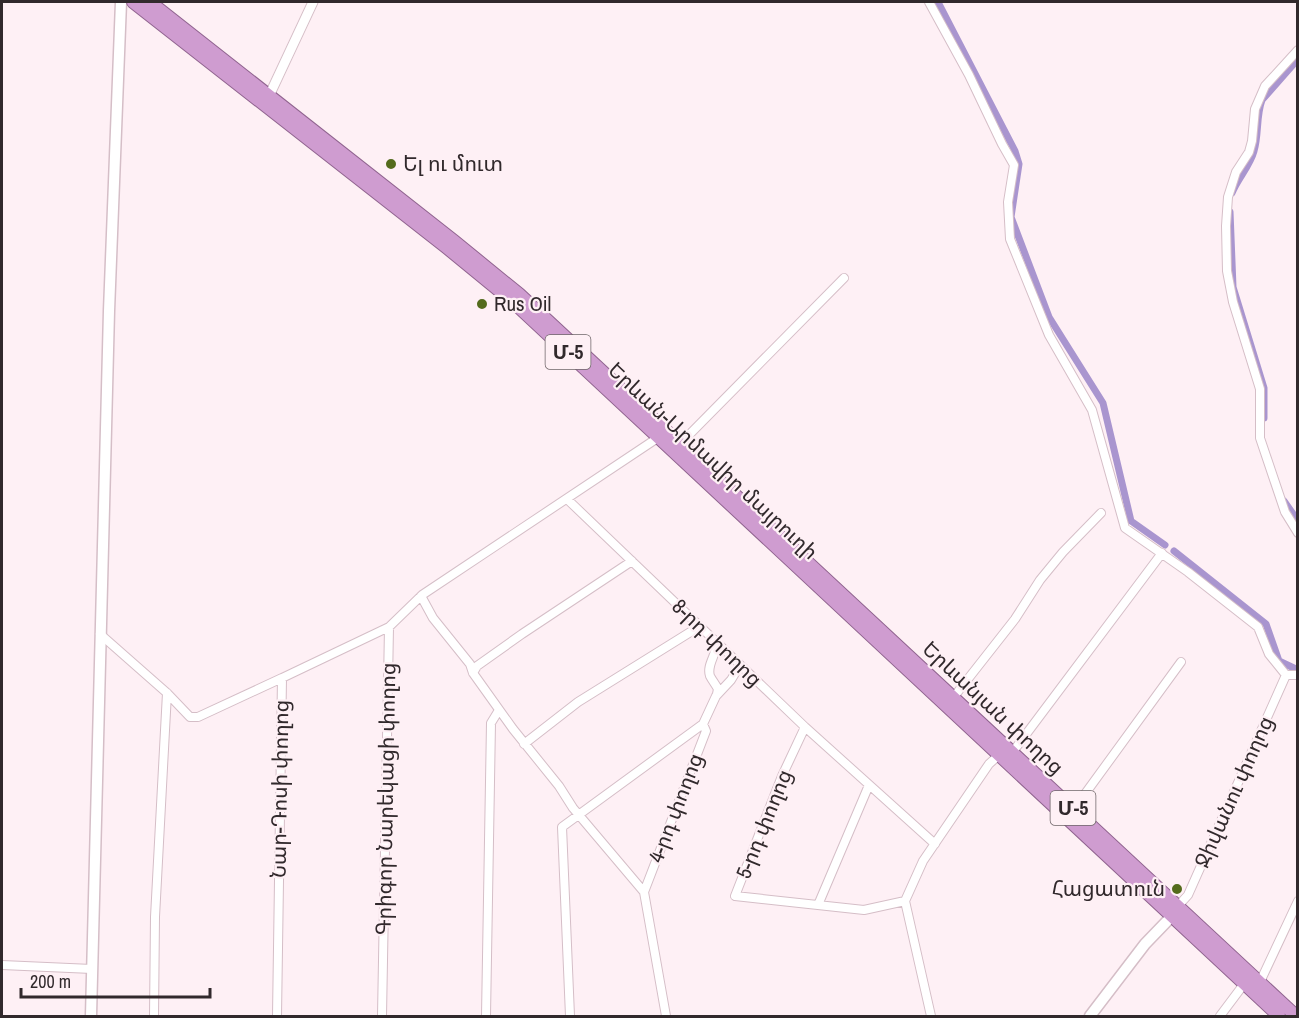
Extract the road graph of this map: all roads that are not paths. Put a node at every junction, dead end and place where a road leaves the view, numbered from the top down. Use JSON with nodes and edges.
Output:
{"nodes":[{"id":1,"x":121,"y":2,"type":"edge"},
{"id":2,"x":133,"y":2,"type":"edge"},
{"id":3,"x":150,"y":2,"type":"edge"},
{"id":4,"x":314,"y":2,"type":"edge"},
{"id":5,"x":929,"y":2,"type":"edge"},
{"id":6,"x":1298,"y":50,"type":"edge"},
{"id":7,"x":269,"y":96,"type":"junction"},
{"id":8,"x":284,"y":114,"type":"junction"},
{"id":9,"x":304,"y":130,"type":"junction"},
{"id":10,"x":844,"y":278,"type":"dead end"},
{"id":11,"x":659,"y":438,"type":"junction"},
{"id":12,"x":680,"y":444,"type":"junction"},
{"id":13,"x":567,"y":499,"type":"junction"},
{"id":14,"x":1101,"y":513,"type":"dead end"},
{"id":15,"x":1298,"y":533,"type":"edge"},
{"id":16,"x":1162,"y":553,"type":"junction"},
{"id":17,"x":632,"y":561,"type":"junction"},
{"id":18,"x":422,"y":595,"type":"junction"},
{"id":19,"x":844,"y":603,"type":"junction"},
{"id":20,"x":700,"y":626,"type":"junction"},
{"id":21,"x":389,"y":627,"type":"junction"},
{"id":22,"x":99,"y":634,"type":"junction"},
{"id":23,"x":716,"y":642,"type":"junction"},
{"id":24,"x":1181,"y":662,"type":"dead end"},
{"id":25,"x":740,"y":665,"type":"junction"},
{"id":26,"x":473,"y":673,"type":"junction"},
{"id":27,"x":1286,"y":675,"type":"junction"},
{"id":28,"x":1298,"y":675,"type":"edge"},
{"id":29,"x":282,"y":678,"type":"junction"},
{"id":30,"x":167,"y":693,"type":"junction"},
{"id":31,"x":716,"y":696,"type":"junction"},
{"id":32,"x":953,"y":698,"type":"junction"},
{"id":33,"x":499,"y":710,"type":"junction"},
{"id":34,"x":703,"y":723,"type":"junction"},
{"id":35,"x":805,"y":727,"type":"junction"},
{"id":36,"x":524,"y":744,"type":"junction"},
{"id":37,"x":1012,"y":753,"type":"junction"},
{"id":38,"x":999,"y":755,"type":"junction"},
{"id":39,"x":869,"y":785,"type":"junction"},
{"id":40,"x":1074,"y":809,"type":"junction"},
{"id":41,"x":580,"y":814,"type":"junction"},
{"id":42,"x":935,"y":844,"type":"junction"},
{"id":43,"x":1118,"y":859,"type":"junction"},
{"id":44,"x":644,"y":892,"type":"junction"},
{"id":45,"x":1298,"y":901,"type":"edge"},
{"id":46,"x":905,"y":902,"type":"junction"},
{"id":47,"x":818,"y":905,"type":"junction"},
{"id":48,"x":1174,"y":912,"type":"junction"},
{"id":49,"x":2,"y":965,"type":"edge"},
{"id":50,"x":92,"y":969,"type":"junction"},
{"id":51,"x":1260,"y":982,"type":"junction"},
{"id":52,"x":1244,"y":984,"type":"junction"},
{"id":53,"x":91,"y":1017,"type":"edge"},
{"id":54,"x":154,"y":1017,"type":"edge"},
{"id":55,"x":277,"y":1017,"type":"edge"},
{"id":56,"x":382,"y":1017,"type":"edge"},
{"id":57,"x":486,"y":1017,"type":"edge"},
{"id":58,"x":570,"y":1017,"type":"edge"},
{"id":59,"x":666,"y":1017,"type":"edge"},
{"id":60,"x":930,"y":1017,"type":"edge"},
{"id":61,"x":1090,"y":1017,"type":"edge"},
{"id":62,"x":1220,"y":1017,"type":"edge"},
{"id":63,"x":1279,"y":1017,"type":"edge"},
{"id":64,"x":1296,"y":1017,"type":"edge"}],
"edges":[{"from":1,"to":22,"type":"main road"},
{"from":2,"to":8,"type":"highway","number":"Մ-5"},
{"from":3,"to":7,"type":"highway","number":"Մ-5"},
{"from":4,"to":7,"type":"street"},
{"from":5,"to":16,"type":"street"},
{"from":6,"to":15,"type":"street"},
{"from":7,"to":8,"type":"highway","number":"Մ-5"},
{"from":8,"to":9,"type":"highway","name":"Երևան-Արմավիր մայրուղի","number":"Մ-5"},
{"from":9,"to":11,"type":"highway","name":"Երևան-Արմավիր մայրուղի","number":"Մ-5"},
{"from":9,"to":12,"type":"highway","name":"Երևան-Արմավիր մայրուղի","number":"Մ-5"},
{"from":10,"to":12,"type":"street"},
{"from":11,"to":13,"type":"street"},
{"from":11,"to":19,"type":"highway","name":"Երևան-Արմավիր մայրուղի","number":"Մ-5"},
{"from":12,"to":19,"type":"highway","name":"Երևան-Արմավիր մայրուղի","number":"Մ-5"},
{"from":13,"to":17,"type":"street","name":"8-րդ փողոց"},
{"from":13,"to":18,"type":"street"},
{"from":14,"to":32,"type":"street"},
{"from":16,"to":27,"type":"street"},
{"from":16,"to":37,"type":"street"},
{"from":17,"to":20,"type":"street","name":"8-րդ փողոց"},
{"from":17,"to":26,"type":"street"},
{"from":18,"to":21,"type":"street"},
{"from":18,"to":26,"type":"street"},
{"from":19,"to":32,"type":"highway","name":"Երևանյան փողոց","number":"Մ-5"},
{"from":19,"to":38,"type":"highway","name":"Երևանյան փողոց","number":"Մ-5"},
{"from":20,"to":23,"type":"street","name":"8-րդ փողոց"},
{"from":20,"to":36,"type":"street"},
{"from":21,"to":29,"type":"street"},
{"from":21,"to":56,"type":"street","name":"Գրիգոր Նարեկացի փողոց"},
{"from":22,"to":30,"type":"street","name":"Նար-Դոսի փողոց"},
{"from":22,"to":50,"type":"main road"},
{"from":23,"to":25,"type":"street","name":"8-րդ փողոց"},
{"from":23,"to":31,"type":"street"},
{"from":24,"to":40,"type":"street"},
{"from":25,"to":31,"type":"street"},
{"from":25,"to":35,"type":"street","name":"8-րդ փողոց"},
{"from":26,"to":33,"type":"street"},
{"from":27,"to":28,"type":"street"},
{"from":27,"to":48,"type":"street","name":"Ջիվանու փողոց"},
{"from":29,"to":30,"type":"street","name":"Նար-Դոսի փողոց"},
{"from":29,"to":55,"type":"street","name":"Նար-Դոսի փողոց"},
{"from":30,"to":54,"type":"street"},
{"from":31,"to":34,"type":"street"},
{"from":32,"to":37,"type":"highway","name":"Երևանյան փողոց","number":"Մ-5"},
{"from":33,"to":36,"type":"street"},
{"from":33,"to":57,"type":"street"},
{"from":34,"to":41,"type":"street"},
{"from":34,"to":44,"type":"street","name":"4-րդ փողոց"},
{"from":35,"to":39,"type":"street","name":"8-րդ փողոց"},
{"from":35,"to":47,"type":"street","name":"5-րդ փողոց"},
{"from":36,"to":41,"type":"street"},
{"from":37,"to":40,"type":"highway","name":"Երևանյան փողոց","number":"Մ-5"},
{"from":38,"to":42,"type":"street"},
{"from":38,"to":43,"type":"highway","name":"Երևանյան փողոց","number":"Մ-5"},
{"from":39,"to":42,"type":"street","name":"8-րդ փողոց"},
{"from":39,"to":47,"type":"street"},
{"from":40,"to":43,"type":"highway","name":"Երևանյան փողոց","number":"Մ-5"},
{"from":41,"to":44,"type":"street"},
{"from":41,"to":58,"type":"street"},
{"from":42,"to":46,"type":"street"},
{"from":43,"to":48,"type":"highway","name":"Երևանյան փողոց","number":"Մ-5"},
{"from":44,"to":59,"type":"street"},
{"from":45,"to":51,"type":"street"},
{"from":46,"to":47,"type":"street","name":"5-րդ փողոց"},
{"from":46,"to":60,"type":"street"},
{"from":48,"to":51,"type":"highway","name":"Երևանյան փողոց","number":"Մ-5"},
{"from":48,"to":52,"type":"highway","name":"Երևանյան փողոց","number":"Մ-5"},
{"from":48,"to":61,"type":"main road"},
{"from":49,"to":50,"type":"street"},
{"from":50,"to":53,"type":"main road"},
{"from":51,"to":64,"type":"highway","name":"Երևանյան փողոց","number":"Մ-5"},
{"from":52,"to":62,"type":"street"},
{"from":52,"to":63,"type":"highway","name":"Երևանյան փողոց","number":"Մ-5"}]}
